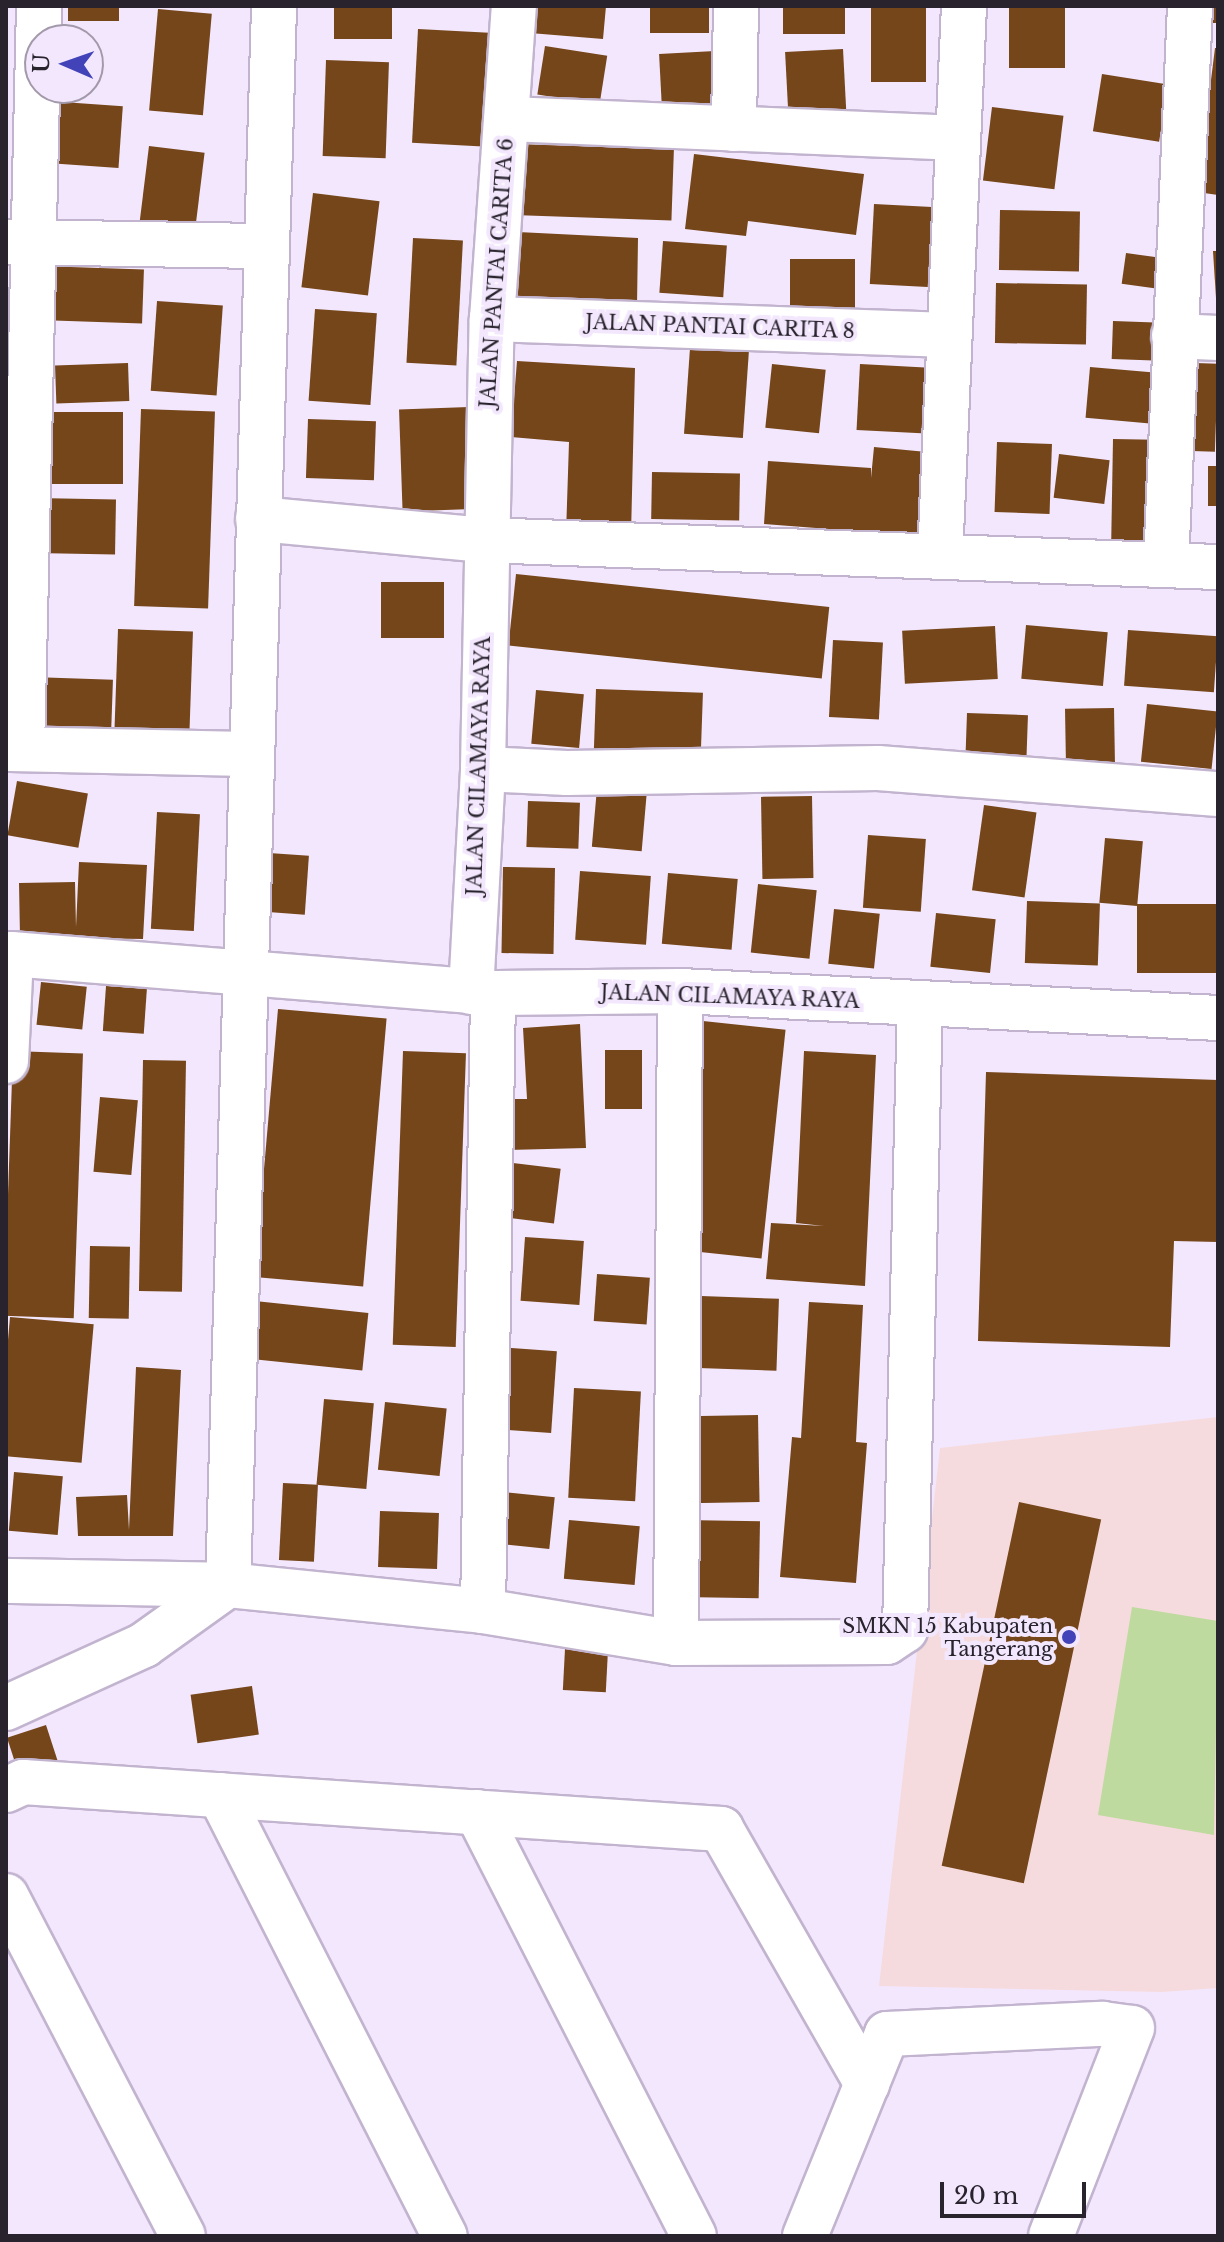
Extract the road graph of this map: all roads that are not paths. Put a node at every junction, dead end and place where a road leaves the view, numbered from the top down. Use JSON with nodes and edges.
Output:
{"nodes":[{"id":1,"x":274,"y":6,"type":"edge"},
{"id":2,"x":514,"y":6,"type":"edge"},
{"id":3,"x":736,"y":6,"type":"edge"},
{"id":4,"x":964,"y":6,"type":"edge"},
{"id":5,"x":1190,"y":6,"type":"edge"},
{"id":6,"x":26,"y":104,"type":"edge"},
{"id":7,"x":507,"y":119,"type":"junction"},
{"id":8,"x":734,"y":129,"type":"junction"},
{"id":9,"x":955,"y":138,"type":"junction"},
{"id":10,"x":22,"y":242,"type":"edge"},
{"id":11,"x":267,"y":246,"type":"junction"},
{"id":12,"x":492,"y":319,"type":"junction"},
{"id":13,"x":948,"y":335,"type":"junction"},
{"id":14,"x":1174,"y":336,"type":"junction"},
{"id":15,"x":1218,"y":338,"type":"edge"},
{"id":16,"x":258,"y":519,"type":"junction"},
{"id":17,"x":484,"y":540,"type":"junction"},
{"id":18,"x":940,"y":557,"type":"junction"},
{"id":19,"x":1166,"y":565,"type":"junction"},
{"id":20,"x":1218,"y":567,"type":"edge"},
{"id":21,"x":14,"y":749,"type":"edge"},
{"id":22,"x":249,"y":754,"type":"junction"},
{"id":23,"x":483,"y":769,"type":"junction"},
{"id":24,"x":1218,"y":794,"type":"edge"},
{"id":25,"x":243,"y":972,"type":"junction"},
{"id":26,"x":680,"y":991,"type":"junction"},
{"id":27,"x":482,"y":993,"type":"junction"},
{"id":28,"x":920,"y":1005,"type":"junction"},
{"id":29,"x":1218,"y":1018,"type":"edge"},
{"id":30,"x":6,"y":1061,"type":"edge"},
{"id":31,"x":6,"y":1581,"type":"edge"},
{"id":32,"x":228,"y":1585,"type":"junction"},
{"id":33,"x":483,"y":1611,"type":"junction"},
{"id":34,"x":676,"y":1643,"type":"junction"},
{"id":35,"x":6,"y":1708,"type":"edge"},
{"id":36,"x":6,"y":1790,"type":"edge"},
{"id":37,"x":220,"y":1795,"type":"junction"},
{"id":38,"x":477,"y":1812,"type":"junction"},
{"id":39,"x":6,"y":1896,"type":"edge"},
{"id":40,"x":867,"y":2084,"type":"junction"},
{"id":41,"x":183,"y":2236,"type":"edge"},
{"id":42,"x":445,"y":2236,"type":"edge"},
{"id":43,"x":694,"y":2236,"type":"edge"},
{"id":44,"x":805,"y":2236,"type":"edge"},
{"id":45,"x":1051,"y":2236,"type":"edge"}],
"edges":[{"from":1,"to":11,"type":"street"},
{"from":2,"to":7,"type":"street","name":"JALAN PANTAI CARITA 6"},
{"from":3,"to":8,"type":"street"},
{"from":4,"to":9,"type":"street"},
{"from":5,"to":14,"type":"street"},
{"from":6,"to":10,"type":"street"},
{"from":7,"to":8,"type":"street"},
{"from":7,"to":12,"type":"street","name":"JALAN PANTAI CARITA 6"},
{"from":8,"to":9,"type":"street"},
{"from":9,"to":13,"type":"street"},
{"from":10,"to":11,"type":"street"},
{"from":10,"to":21,"type":"street"},
{"from":11,"to":16,"type":"street"},
{"from":12,"to":13,"type":"street","name":"JALAN PANTAI CARITA 8"},
{"from":12,"to":17,"type":"street","name":"JALAN PANTAI CARITA 6"},
{"from":13,"to":18,"type":"street"},
{"from":14,"to":15,"type":"street"},
{"from":14,"to":19,"type":"street"},
{"from":16,"to":17,"type":"street"},
{"from":16,"to":22,"type":"street"},
{"from":17,"to":18,"type":"street"},
{"from":17,"to":23,"type":"street","name":"JALAN CILAMAYA RAYA"},
{"from":18,"to":19,"type":"street"},
{"from":19,"to":20,"type":"street"},
{"from":21,"to":22,"type":"street"},
{"from":22,"to":25,"type":"street"},
{"from":23,"to":24,"type":"street"},
{"from":23,"to":27,"type":"street","name":"JALAN CILAMAYA RAYA"},
{"from":25,"to":27,"type":"street","name":"JALAN CILAMAYA RAYA"},
{"from":25,"to":30,"type":"street","name":"JALAN CILAMAYA RAYA"},
{"from":25,"to":32,"type":"street"},
{"from":26,"to":27,"type":"street","name":"JALAN CILAMAYA RAYA"},
{"from":26,"to":28,"type":"street","name":"JALAN CILAMAYA RAYA"},
{"from":26,"to":34,"type":"street"},
{"from":27,"to":33,"type":"street","name":"JALAN CILAMAYA RAYA"},
{"from":28,"to":29,"type":"street","name":"JALAN CILAMAYA RAYA"},
{"from":28,"to":34,"type":"street"},
{"from":31,"to":32,"type":"street"},
{"from":32,"to":33,"type":"street"},
{"from":32,"to":35,"type":"street"},
{"from":33,"to":34,"type":"street"},
{"from":36,"to":37,"type":"street"},
{"from":37,"to":38,"type":"street"},
{"from":37,"to":42,"type":"street"},
{"from":38,"to":40,"type":"street"},
{"from":38,"to":43,"type":"street"},
{"from":39,"to":41,"type":"street"},
{"from":40,"to":44,"type":"street"},
{"from":40,"to":45,"type":"street"}]}
